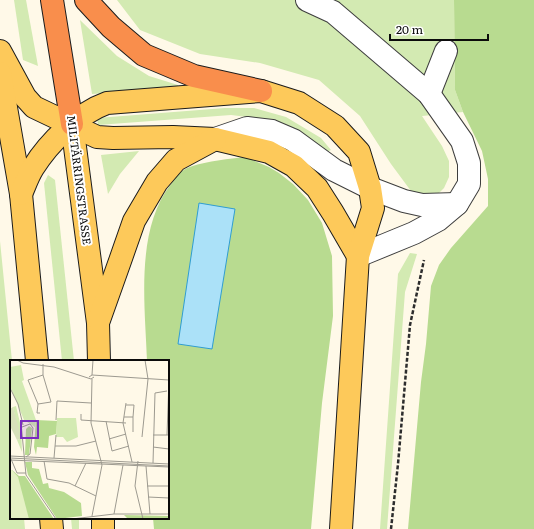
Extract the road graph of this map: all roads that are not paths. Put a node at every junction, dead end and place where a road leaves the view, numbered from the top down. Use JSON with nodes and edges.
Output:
{"nodes":[{"id":1,"x":52,"y":0,"type":"edge"},
{"id":2,"x":86,"y":0,"type":"edge"},
{"id":3,"x":307,"y":0,"type":"edge"},
{"id":4,"x":0,"y":51,"type":"edge"},
{"id":5,"x":446,"y":52,"type":"dead end"},
{"id":6,"x":0,"y":73,"type":"edge"},
{"id":7,"x":261,"y":91,"type":"junction"},
{"id":8,"x":429,"y":94,"type":"junction"},
{"id":9,"x":72,"y":124,"type":"junction"},
{"id":10,"x":215,"y":139,"type":"junction"},
{"id":11,"x":370,"y":188,"type":"junction"},
{"id":12,"x":21,"y":194,"type":"junction"},
{"id":13,"x":457,"y":204,"type":"junction"},
{"id":14,"x":358,"y":256,"type":"junction"},
{"id":15,"x":98,"y":323,"type":"junction"},
{"id":16,"x":37,"y":360,"type":"edge"},
{"id":17,"x":99,"y":360,"type":"edge"},
{"id":18,"x":51,"y":519,"type":"edge"},
{"id":19,"x":52,"y":529,"type":"edge"},
{"id":20,"x":341,"y":529,"type":"edge"}],
"edges":[{"from":1,"to":9,"type":"highway","name":"MILITÄRRINGSTRASSE"},
{"from":2,"to":7,"type":"highway"},
{"from":3,"to":8,"type":"lane"},
{"from":4,"to":9,"type":"main road"},
{"from":5,"to":8,"type":"lane"},
{"from":6,"to":12,"type":"main road"},
{"from":7,"to":9,"type":"main road"},
{"from":7,"to":11,"type":"main road"},
{"from":8,"to":13,"type":"lane"},
{"from":9,"to":10,"type":"main road"},
{"from":9,"to":12,"type":"main road"},
{"from":9,"to":15,"type":"main road","name":"MILITÄRRINGSTRASSE"},
{"from":10,"to":11,"type":"lane"},
{"from":10,"to":14,"type":"main road"},
{"from":10,"to":15,"type":"main road"},
{"from":11,"to":13,"type":"lane"},
{"from":11,"to":14,"type":"main road"},
{"from":12,"to":16,"type":"main road"},
{"from":13,"to":14,"type":"lane"},
{"from":14,"to":20,"type":"main road"},
{"from":15,"to":17,"type":"main road","name":"MILITÄRRINGSTRASSE"},
{"from":18,"to":19,"type":"main road"}]}
